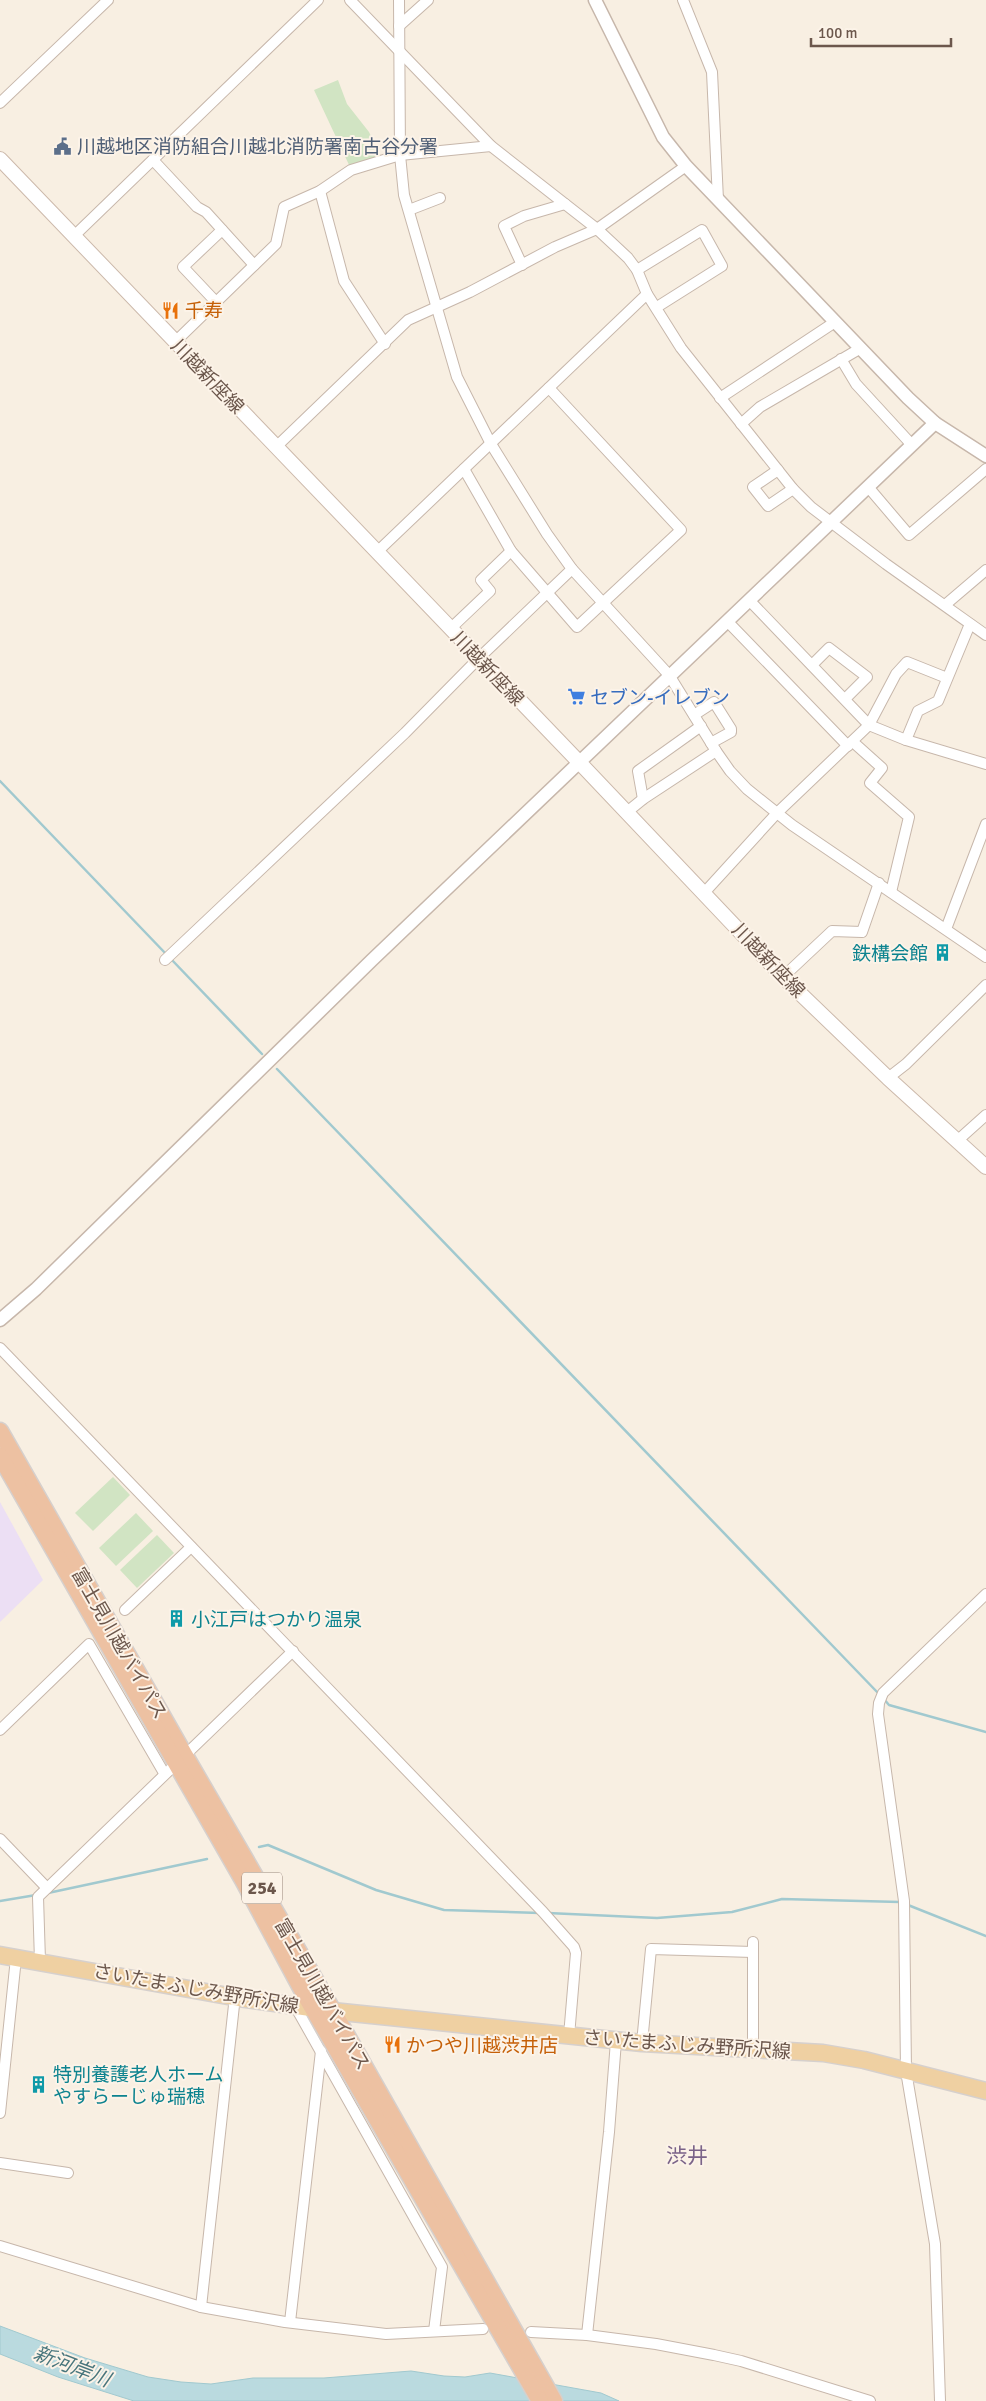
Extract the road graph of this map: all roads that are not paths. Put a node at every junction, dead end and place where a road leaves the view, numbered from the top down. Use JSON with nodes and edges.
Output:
{"nodes":[{"id":1,"x":108,"y":0,"type":"edge"},
{"id":2,"x":318,"y":0,"type":"edge"},
{"id":3,"x":350,"y":0,"type":"edge"},
{"id":4,"x":399,"y":0,"type":"edge"},
{"id":5,"x":428,"y":0,"type":"edge"},
{"id":6,"x":595,"y":0,"type":"edge"},
{"id":7,"x":683,"y":0,"type":"edge"},
{"id":8,"x":400,"y":26,"type":"junction"},
{"id":9,"x":400,"y":49,"type":"junction"},
{"id":10,"x":0,"y":103,"type":"edge"},
{"id":11,"x":491,"y":146,"type":"junction"},
{"id":12,"x":400,"y":155,"type":"junction"},
{"id":13,"x":0,"y":159,"type":"edge"},
{"id":14,"x":153,"y":160,"type":"junction"},
{"id":15,"x":686,"y":166,"type":"junction"},
{"id":16,"x":320,"y":191,"type":"junction"},
{"id":17,"x":440,"y":198,"type":"dead end"},
{"id":18,"x":718,"y":200,"type":"junction"},
{"id":19,"x":565,"y":204,"type":"junction"},
{"id":20,"x":408,"y":210,"type":"junction"},
{"id":21,"x":597,"y":229,"type":"junction"},
{"id":22,"x":222,"y":230,"type":"junction"},
{"id":23,"x":74,"y":236,"type":"junction"},
{"id":24,"x":254,"y":264,"type":"junction"},
{"id":25,"x":522,"y":264,"type":"junction"},
{"id":26,"x":637,"y":270,"type":"junction"},
{"id":27,"x":648,"y":294,"type":"junction"},
{"id":28,"x":216,"y":302,"type":"junction"},
{"id":29,"x":657,"y":307,"type":"junction"},
{"id":30,"x":435,"y":308,"type":"junction"},
{"id":31,"x":835,"y":322,"type":"junction"},
{"id":32,"x":175,"y":342,"type":"junction"},
{"id":33,"x":385,"y":344,"type":"junction"},
{"id":34,"x":861,"y":348,"type":"junction"},
{"id":35,"x":841,"y":359,"type":"junction"},
{"id":36,"x":549,"y":388,"type":"junction"},
{"id":37,"x":720,"y":398,"type":"junction"},
{"id":38,"x":935,"y":423,"type":"junction"},
{"id":39,"x":741,"y":424,"type":"junction"},
{"id":40,"x":491,"y":444,"type":"junction"},
{"id":41,"x":912,"y":445,"type":"junction"},
{"id":42,"x":276,"y":447,"type":"junction"},
{"id":43,"x":986,"y":456,"type":"edge"},
{"id":44,"x":464,"y":469,"type":"junction"},
{"id":45,"x":986,"y":469,"type":"edge"},
{"id":46,"x":778,"y":470,"type":"junction"},
{"id":47,"x":869,"y":488,"type":"junction"},
{"id":48,"x":793,"y":489,"type":"junction"},
{"id":49,"x":831,"y":522,"type":"junction"},
{"id":50,"x":510,"y":551,"type":"junction"},
{"id":51,"x":378,"y":552,"type":"junction"},
{"id":52,"x":572,"y":570,"type":"junction"},
{"id":53,"x":986,"y":570,"type":"edge"},
{"id":54,"x":547,"y":592,"type":"junction"},
{"id":55,"x":749,"y":600,"type":"junction"},
{"id":56,"x":603,"y":602,"type":"junction"},
{"id":57,"x":945,"y":605,"type":"junction"},
{"id":58,"x":727,"y":621,"type":"junction"},
{"id":59,"x":970,"y":624,"type":"junction"},
{"id":60,"x":450,"y":629,"type":"junction"},
{"id":61,"x":986,"y":635,"type":"edge"},
{"id":62,"x":479,"y":658,"type":"junction"},
{"id":63,"x":812,"y":665,"type":"junction"},
{"id":64,"x":669,"y":675,"type":"junction"},
{"id":65,"x":947,"y":678,"type":"junction"},
{"id":66,"x":845,"y":699,"type":"junction"},
{"id":67,"x":694,"y":714,"type":"junction"},
{"id":68,"x":869,"y":725,"type":"junction"},
{"id":69,"x":701,"y":726,"type":"junction"},
{"id":70,"x":906,"y":740,"type":"junction"},
{"id":71,"x":851,"y":744,"type":"junction"},
{"id":72,"x":714,"y":747,"type":"junction"},
{"id":73,"x":578,"y":761,"type":"junction"},
{"id":74,"x":986,"y":764,"type":"edge"},
{"id":75,"x":643,"y":799,"type":"junction"},
{"id":76,"x":627,"y":812,"type":"junction"},
{"id":77,"x":777,"y":813,"type":"junction"},
{"id":78,"x":986,"y":824,"type":"edge"},
{"id":79,"x":879,"y":883,"type":"junction"},
{"id":80,"x":891,"y":892,"type":"junction"},
{"id":81,"x":704,"y":894,"type":"junction"},
{"id":82,"x":946,"y":929,"type":"junction"},
{"id":83,"x":986,"y":957,"type":"edge"},
{"id":84,"x":165,"y":960,"type":"dead end"},
{"id":85,"x":783,"y":977,"type":"junction"},
{"id":86,"x":986,"y":985,"type":"edge"},
{"id":87,"x":888,"y":1078,"type":"junction"},
{"id":88,"x":986,"y":1115,"type":"edge"},
{"id":89,"x":957,"y":1141,"type":"junction"},
{"id":90,"x":986,"y":1167,"type":"edge"},
{"id":91,"x":0,"y":1320,"type":"edge"},
{"id":92,"x":0,"y":1348,"type":"edge"},
{"id":93,"x":0,"y":1431,"type":"edge"},
{"id":94,"x":0,"y":1456,"type":"edge"},
{"id":95,"x":191,"y":1547,"type":"junction"},
{"id":96,"x":986,"y":1594,"type":"edge"},
{"id":97,"x":125,"y":1610,"type":"dead end"},
{"id":98,"x":293,"y":1651,"type":"junction"},
{"id":99,"x":0,"y":1730,"type":"edge"},
{"id":100,"x":175,"y":1764,"type":"junction"},
{"id":101,"x":0,"y":1840,"type":"edge"},
{"id":102,"x":47,"y":1888,"type":"junction"},
{"id":103,"x":0,"y":1955,"type":"edge"},
{"id":104,"x":16,"y":1958,"type":"junction"},
{"id":105,"x":40,"y":1962,"type":"junction"},
{"id":106,"x":235,"y":1996,"type":"junction"},
{"id":107,"x":295,"y":2006,"type":"junction"},
{"id":108,"x":313,"y":2008,"type":"junction"},
{"id":109,"x":332,"y":2011,"type":"junction"},
{"id":110,"x":569,"y":2036,"type":"junction"},
{"id":111,"x":616,"y":2041,"type":"junction"},
{"id":112,"x":642,"y":2043,"type":"junction"},
{"id":113,"x":321,"y":2050,"type":"junction"},
{"id":114,"x":753,"y":2050,"type":"junction"},
{"id":115,"x":906,"y":2071,"type":"junction"},
{"id":116,"x":986,"y":2091,"type":"edge"},
{"id":117,"x":0,"y":2113,"type":"edge"},
{"id":118,"x":0,"y":2163,"type":"edge"},
{"id":119,"x":68,"y":2173,"type":"dead end"},
{"id":120,"x":0,"y":2246,"type":"edge"},
{"id":121,"x":201,"y":2307,"type":"junction"},
{"id":122,"x":290,"y":2322,"type":"junction"},
{"id":123,"x":483,"y":2330,"type":"dead end"},
{"id":124,"x":434,"y":2332,"type":"junction"},
{"id":125,"x":587,"y":2335,"type":"junction"},
{"id":126,"x":520,"y":2341,"type":"junction"},
{"id":127,"x":540,"y":2401,"type":"edge"},
{"id":128,"x":554,"y":2401,"type":"edge"},
{"id":129,"x":870,"y":2401,"type":"edge"},
{"id":130,"x":940,"y":2401,"type":"edge"}],
"edges":[{"from":1,"to":10,"type":"street"},
{"from":2,"to":14,"type":"street"},
{"from":3,"to":9,"type":"street"},
{"from":4,"to":8,"type":"street"},
{"from":5,"to":8,"type":"street"},
{"from":6,"to":15,"type":"street"},
{"from":7,"to":18,"type":"street"},
{"from":8,"to":9,"type":"street"},
{"from":9,"to":11,"type":"street"},
{"from":9,"to":12,"type":"street"},
{"from":11,"to":12,"type":"street"},
{"from":11,"to":19,"type":"street"},
{"from":12,"to":16,"type":"street"},
{"from":12,"to":20,"type":"street"},
{"from":13,"to":23,"type":"main road","name":"川越新座線"},
{"from":14,"to":22,"type":"street"},
{"from":14,"to":23,"type":"street"},
{"from":15,"to":18,"type":"street"},
{"from":15,"to":21,"type":"street"},
{"from":16,"to":24,"type":"street"},
{"from":16,"to":33,"type":"street"},
{"from":17,"to":20,"type":"street"},
{"from":18,"to":31,"type":"street"},
{"from":19,"to":21,"type":"street"},
{"from":19,"to":25,"type":"street"},
{"from":20,"to":30,"type":"street"},
{"from":21,"to":25,"type":"street"},
{"from":21,"to":26,"type":"street"},
{"from":22,"to":24,"type":"street"},
{"from":22,"to":28,"type":"street"},
{"from":23,"to":32,"type":"main road","name":"川越新座線"},
{"from":24,"to":28,"type":"street"},
{"from":25,"to":30,"type":"street"},
{"from":26,"to":27,"type":"street"},
{"from":26,"to":29,"type":"street"},
{"from":27,"to":29,"type":"street"},
{"from":27,"to":36,"type":"street"},
{"from":28,"to":32,"type":"street"},
{"from":29,"to":37,"type":"street"},
{"from":30,"to":33,"type":"street"},
{"from":30,"to":40,"type":"street"},
{"from":31,"to":34,"type":"street"},
{"from":31,"to":37,"type":"street"},
{"from":32,"to":42,"type":"main road","name":"川越新座線"},
{"from":33,"to":42,"type":"street"},
{"from":34,"to":35,"type":"street"},
{"from":34,"to":38,"type":"street"},
{"from":35,"to":39,"type":"street"},
{"from":35,"to":41,"type":"street"},
{"from":36,"to":40,"type":"street"},
{"from":36,"to":56,"type":"street"},
{"from":37,"to":39,"type":"street"},
{"from":38,"to":41,"type":"street"},
{"from":38,"to":43,"type":"street"},
{"from":39,"to":46,"type":"street"},
{"from":40,"to":44,"type":"street"},
{"from":40,"to":52,"type":"street"},
{"from":41,"to":47,"type":"street"},
{"from":42,"to":51,"type":"main road","name":"川越新座線"},
{"from":44,"to":50,"type":"street"},
{"from":44,"to":51,"type":"street"},
{"from":45,"to":47,"type":"street"},
{"from":46,"to":48,"type":"street"},
{"from":46,"to":48,"type":"street"},
{"from":47,"to":49,"type":"street"},
{"from":48,"to":49,"type":"street"},
{"from":49,"to":55,"type":"street"},
{"from":49,"to":57,"type":"street"},
{"from":50,"to":54,"type":"street"},
{"from":50,"to":60,"type":"street"},
{"from":51,"to":60,"type":"main road","name":"川越新座線"},
{"from":52,"to":54,"type":"street"},
{"from":52,"to":56,"type":"street"},
{"from":53,"to":57,"type":"street"},
{"from":54,"to":56,"type":"street"},
{"from":54,"to":62,"type":"street"},
{"from":55,"to":58,"type":"street"},
{"from":55,"to":63,"type":"street"},
{"from":56,"to":64,"type":"street"},
{"from":57,"to":59,"type":"street"},
{"from":58,"to":64,"type":"street"},
{"from":58,"to":71,"type":"street"},
{"from":59,"to":61,"type":"street"},
{"from":59,"to":65,"type":"street"},
{"from":60,"to":62,"type":"main road","name":"川越新座線"},
{"from":62,"to":73,"type":"main road","name":"川越新座線"},
{"from":62,"to":84,"type":"street"},
{"from":63,"to":66,"type":"street"},
{"from":63,"to":66,"type":"street"},
{"from":64,"to":67,"type":"street"},
{"from":64,"to":73,"type":"street"},
{"from":65,"to":68,"type":"street"},
{"from":65,"to":70,"type":"street"},
{"from":66,"to":68,"type":"street"},
{"from":67,"to":69,"type":"street"},
{"from":67,"to":72,"type":"street"},
{"from":68,"to":70,"type":"street"},
{"from":68,"to":71,"type":"street"},
{"from":69,"to":72,"type":"street"},
{"from":69,"to":75,"type":"street"},
{"from":70,"to":74,"type":"street"},
{"from":71,"to":77,"type":"street"},
{"from":71,"to":80,"type":"street"},
{"from":72,"to":75,"type":"street"},
{"from":72,"to":77,"type":"street"},
{"from":73,"to":76,"type":"main road","name":"川越新座線"},
{"from":73,"to":91,"type":"street"},
{"from":75,"to":76,"type":"street"},
{"from":76,"to":81,"type":"main road","name":"川越新座線"},
{"from":77,"to":79,"type":"street"},
{"from":77,"to":81,"type":"street"},
{"from":78,"to":82,"type":"street"},
{"from":79,"to":80,"type":"street"},
{"from":79,"to":85,"type":"street"},
{"from":80,"to":82,"type":"street"},
{"from":81,"to":85,"type":"main road","name":"川越新座線"},
{"from":82,"to":83,"type":"street"},
{"from":85,"to":87,"type":"main road","name":"川越新座線"},
{"from":86,"to":87,"type":"street"},
{"from":87,"to":89,"type":"main road","name":"川越新座線"},
{"from":88,"to":89,"type":"street"},
{"from":89,"to":90,"type":"main road","name":"川越新座線"},
{"from":92,"to":95,"type":"street"},
{"from":93,"to":100,"type":"highway","name":"富士見川越バイパス","number":"254"},
{"from":94,"to":100,"type":"highway","name":"富士見川越バイパス","number":"254"},
{"from":95,"to":97,"type":"street"},
{"from":95,"to":98,"type":"street"},
{"from":96,"to":115,"type":"street"},
{"from":98,"to":100,"type":"street"},
{"from":98,"to":110,"type":"street"},
{"from":99,"to":100,"type":"street"},
{"from":100,"to":102,"type":"street"},
{"from":100,"to":108,"type":"highway","name":"富士見川越バイパス","number":"254"},
{"from":100,"to":109,"type":"highway","name":"富士見川越バイパス","number":"254"},
{"from":101,"to":102,"type":"street"},
{"from":102,"to":105,"type":"street"},
{"from":103,"to":104,"type":"main road","name":"さいたまふじみ野所沢線"},
{"from":104,"to":105,"type":"main road","name":"さいたまふじみ野所沢線"},
{"from":104,"to":117,"type":"street"},
{"from":105,"to":106,"type":"main road","name":"さいたまふじみ野所沢線"},
{"from":106,"to":107,"type":"main road","name":"さいたまふじみ野所沢線"},
{"from":106,"to":121,"type":"street"},
{"from":107,"to":108,"type":"main road","name":"さいたまふじみ野所沢線"},
{"from":107,"to":113,"type":"street"},
{"from":108,"to":109,"type":"main road","name":"さいたまふじみ野所沢線"},
{"from":108,"to":126,"type":"highway","name":"富士見川越バイパス","number":"254"},
{"from":109,"to":110,"type":"main road","name":"さいたまふじみ野所沢線"},
{"from":109,"to":126,"type":"highway","name":"富士見川越バイパス","number":"254"},
{"from":110,"to":111,"type":"main road","name":"さいたまふじみ野所沢線"},
{"from":111,"to":112,"type":"main road","name":"さいたまふじみ野所沢線"},
{"from":111,"to":125,"type":"street"},
{"from":112,"to":114,"type":"main road","name":"さいたまふじみ野所沢線"},
{"from":112,"to":114,"type":"street"},
{"from":113,"to":122,"type":"street"},
{"from":113,"to":124,"type":"street"},
{"from":114,"to":115,"type":"main road","name":"さいたまふじみ野所沢線"},
{"from":115,"to":116,"type":"main road","name":"さいたまふじみ野所沢線"},
{"from":115,"to":130,"type":"street"},
{"from":118,"to":119,"type":"street"},
{"from":120,"to":121,"type":"street"},
{"from":121,"to":122,"type":"street"},
{"from":122,"to":124,"type":"street"},
{"from":123,"to":124,"type":"street"},
{"from":125,"to":126,"type":"street"},
{"from":125,"to":129,"type":"street"},
{"from":126,"to":127,"type":"highway","name":"富士見川越バイパス","number":"254"},
{"from":126,"to":128,"type":"highway","name":"富士見川越バイパス","number":"254"}]}
